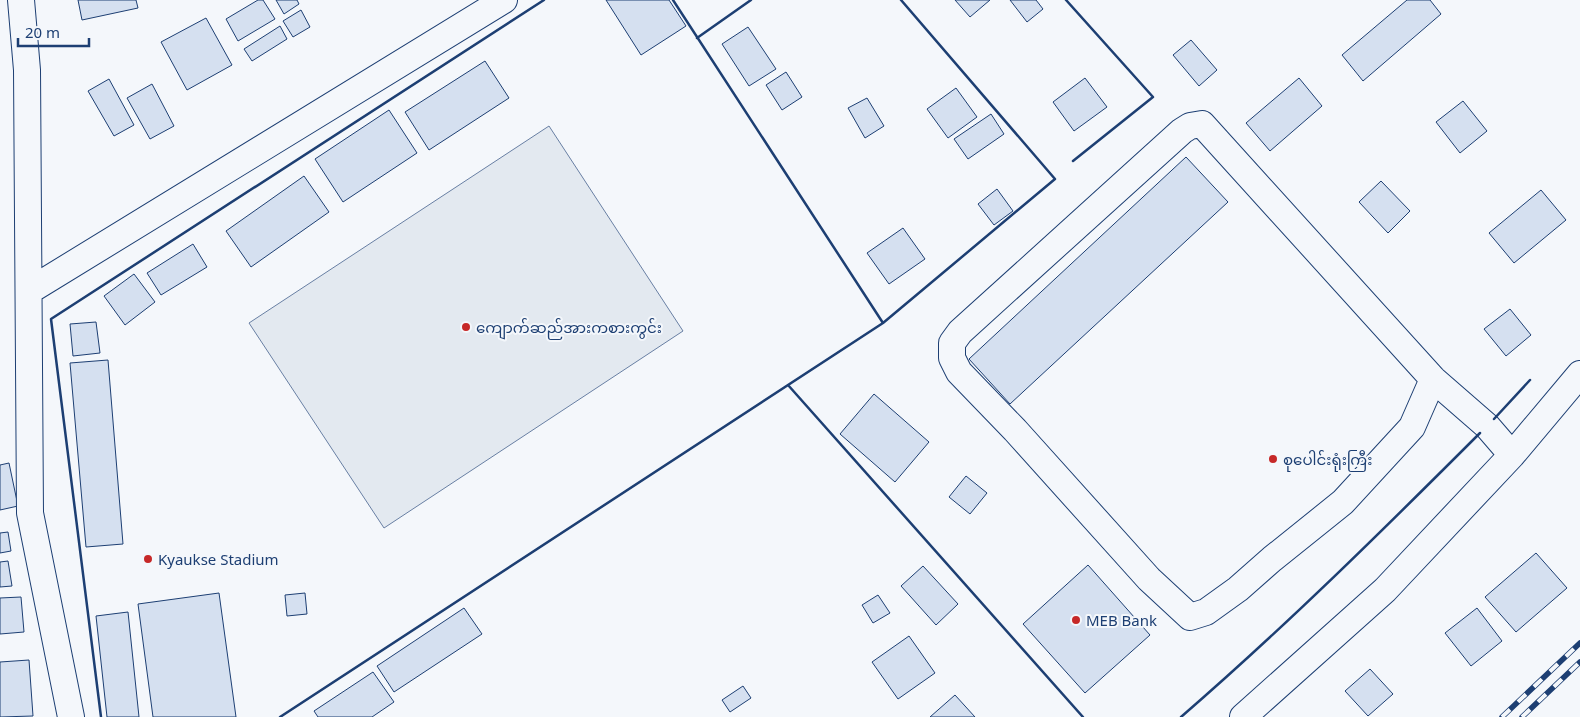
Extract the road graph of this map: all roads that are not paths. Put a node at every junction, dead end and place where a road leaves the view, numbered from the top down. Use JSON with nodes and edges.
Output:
{"nodes":[{"id":1,"x":20,"y":0,"type":"edge"},
{"id":2,"x":504,"y":0,"type":"edge"},
{"id":3,"x":29,"y":290,"type":"junction"},
{"id":4,"x":1580,"y":374,"type":"edge"},
{"id":5,"x":1433,"y":379,"type":"junction"},
{"id":6,"x":1512,"y":456,"type":"junction"},
{"id":7,"x":71,"y":717,"type":"edge"},
{"id":8,"x":1243,"y":717,"type":"edge"}],
"edges":[{"from":1,"to":3,"type":"street"},
{"from":2,"to":3,"type":"street"},
{"from":3,"to":7,"type":"street"},
{"from":4,"to":6,"type":"street"},
{"from":5,"to":5,"type":"street"},
{"from":5,"to":6,"type":"street"},
{"from":6,"to":8,"type":"street"}]}
